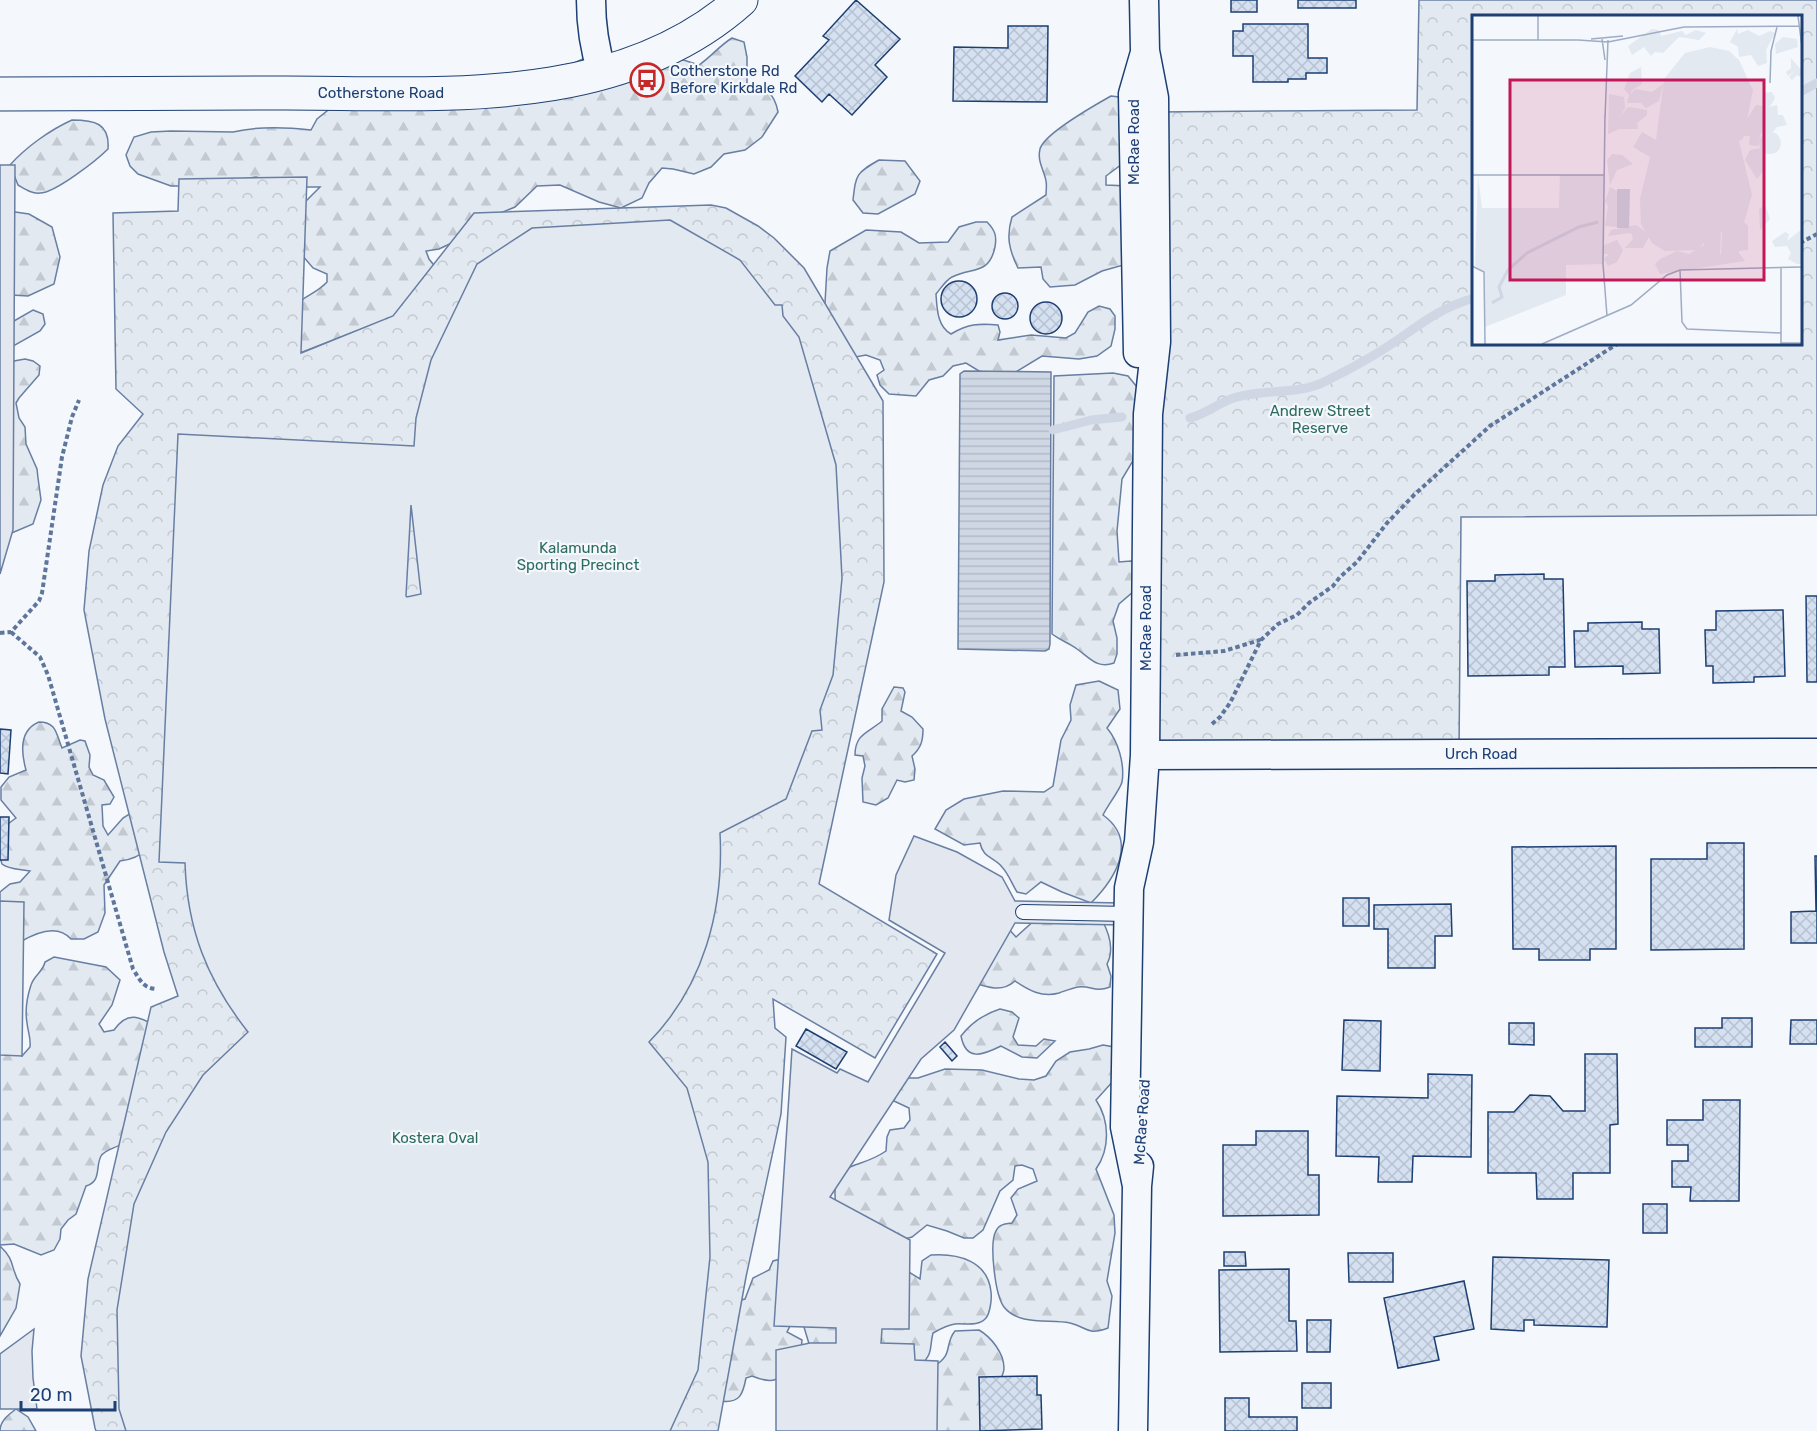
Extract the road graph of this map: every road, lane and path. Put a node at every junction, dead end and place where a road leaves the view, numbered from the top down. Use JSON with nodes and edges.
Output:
{"nodes":[{"id":1,"x":591,"y":0,"type":"edge"},
{"id":2,"x":741,"y":0,"type":"edge"},
{"id":3,"x":1144,"y":0,"type":"edge"},
{"id":4,"x":602,"y":72,"type":"junction"},
{"id":5,"x":0,"y":94,"type":"edge"},
{"id":6,"x":1817,"y":234,"type":"edge"},
{"id":7,"x":1802,"y":242,"type":"edge"},
{"id":8,"x":1615,"y":345,"type":"edge"},
{"id":9,"x":79,"y":400,"type":"dead end"},
{"id":10,"x":11,"y":632,"type":"junction"},
{"id":11,"x":0,"y":633,"type":"edge"},
{"id":12,"x":1261,"y":640,"type":"junction"},
{"id":13,"x":1146,"y":659,"type":"junction"},
{"id":14,"x":1817,"y":753,"type":"edge"},
{"id":15,"x":1145,"y":755,"type":"junction"},
{"id":16,"x":1187,"y":755,"type":"junction"},
{"id":17,"x":1139,"y":842,"type":"junction"},
{"id":18,"x":1023,"y":912,"type":"dead end"},
{"id":19,"x":1129,"y":914,"type":"junction"},
{"id":20,"x":156,"y":989,"type":"dead end"},
{"id":21,"x":1137,"y":1186,"type":"junction"},
{"id":22,"x":1133,"y":1431,"type":"edge"}],
"edges":[{"from":1,"to":4,"type":"street"},
{"from":2,"to":4,"type":"street","name":"Cotherstone Road"},
{"from":3,"to":13,"type":"street","name":"McRae Road"},
{"from":4,"to":5,"type":"street","name":"Cotherstone Road"},
{"from":6,"to":7,"type":"path"},
{"from":8,"to":12,"type":"path"},
{"from":9,"to":10,"type":"path"},
{"from":10,"to":11,"type":"path"},
{"from":10,"to":20,"type":"path"},
{"from":12,"to":13,"type":"path"},
{"from":12,"to":16,"type":"path"},
{"from":13,"to":15,"type":"street","name":"McRae Road"},
{"from":14,"to":16,"type":"street","name":"Urch Road"},
{"from":15,"to":16,"type":"street","name":"Urch Road"},
{"from":15,"to":17,"type":"street","name":"McRae Road"},
{"from":17,"to":19,"type":"street","name":"McRae Road"},
{"from":17,"to":21,"type":"street","name":"McRae Road"},
{"from":18,"to":19,"type":"lane"},
{"from":19,"to":21,"type":"street","name":"McRae Road"},
{"from":21,"to":22,"type":"street","name":"McRae Road"}]}
